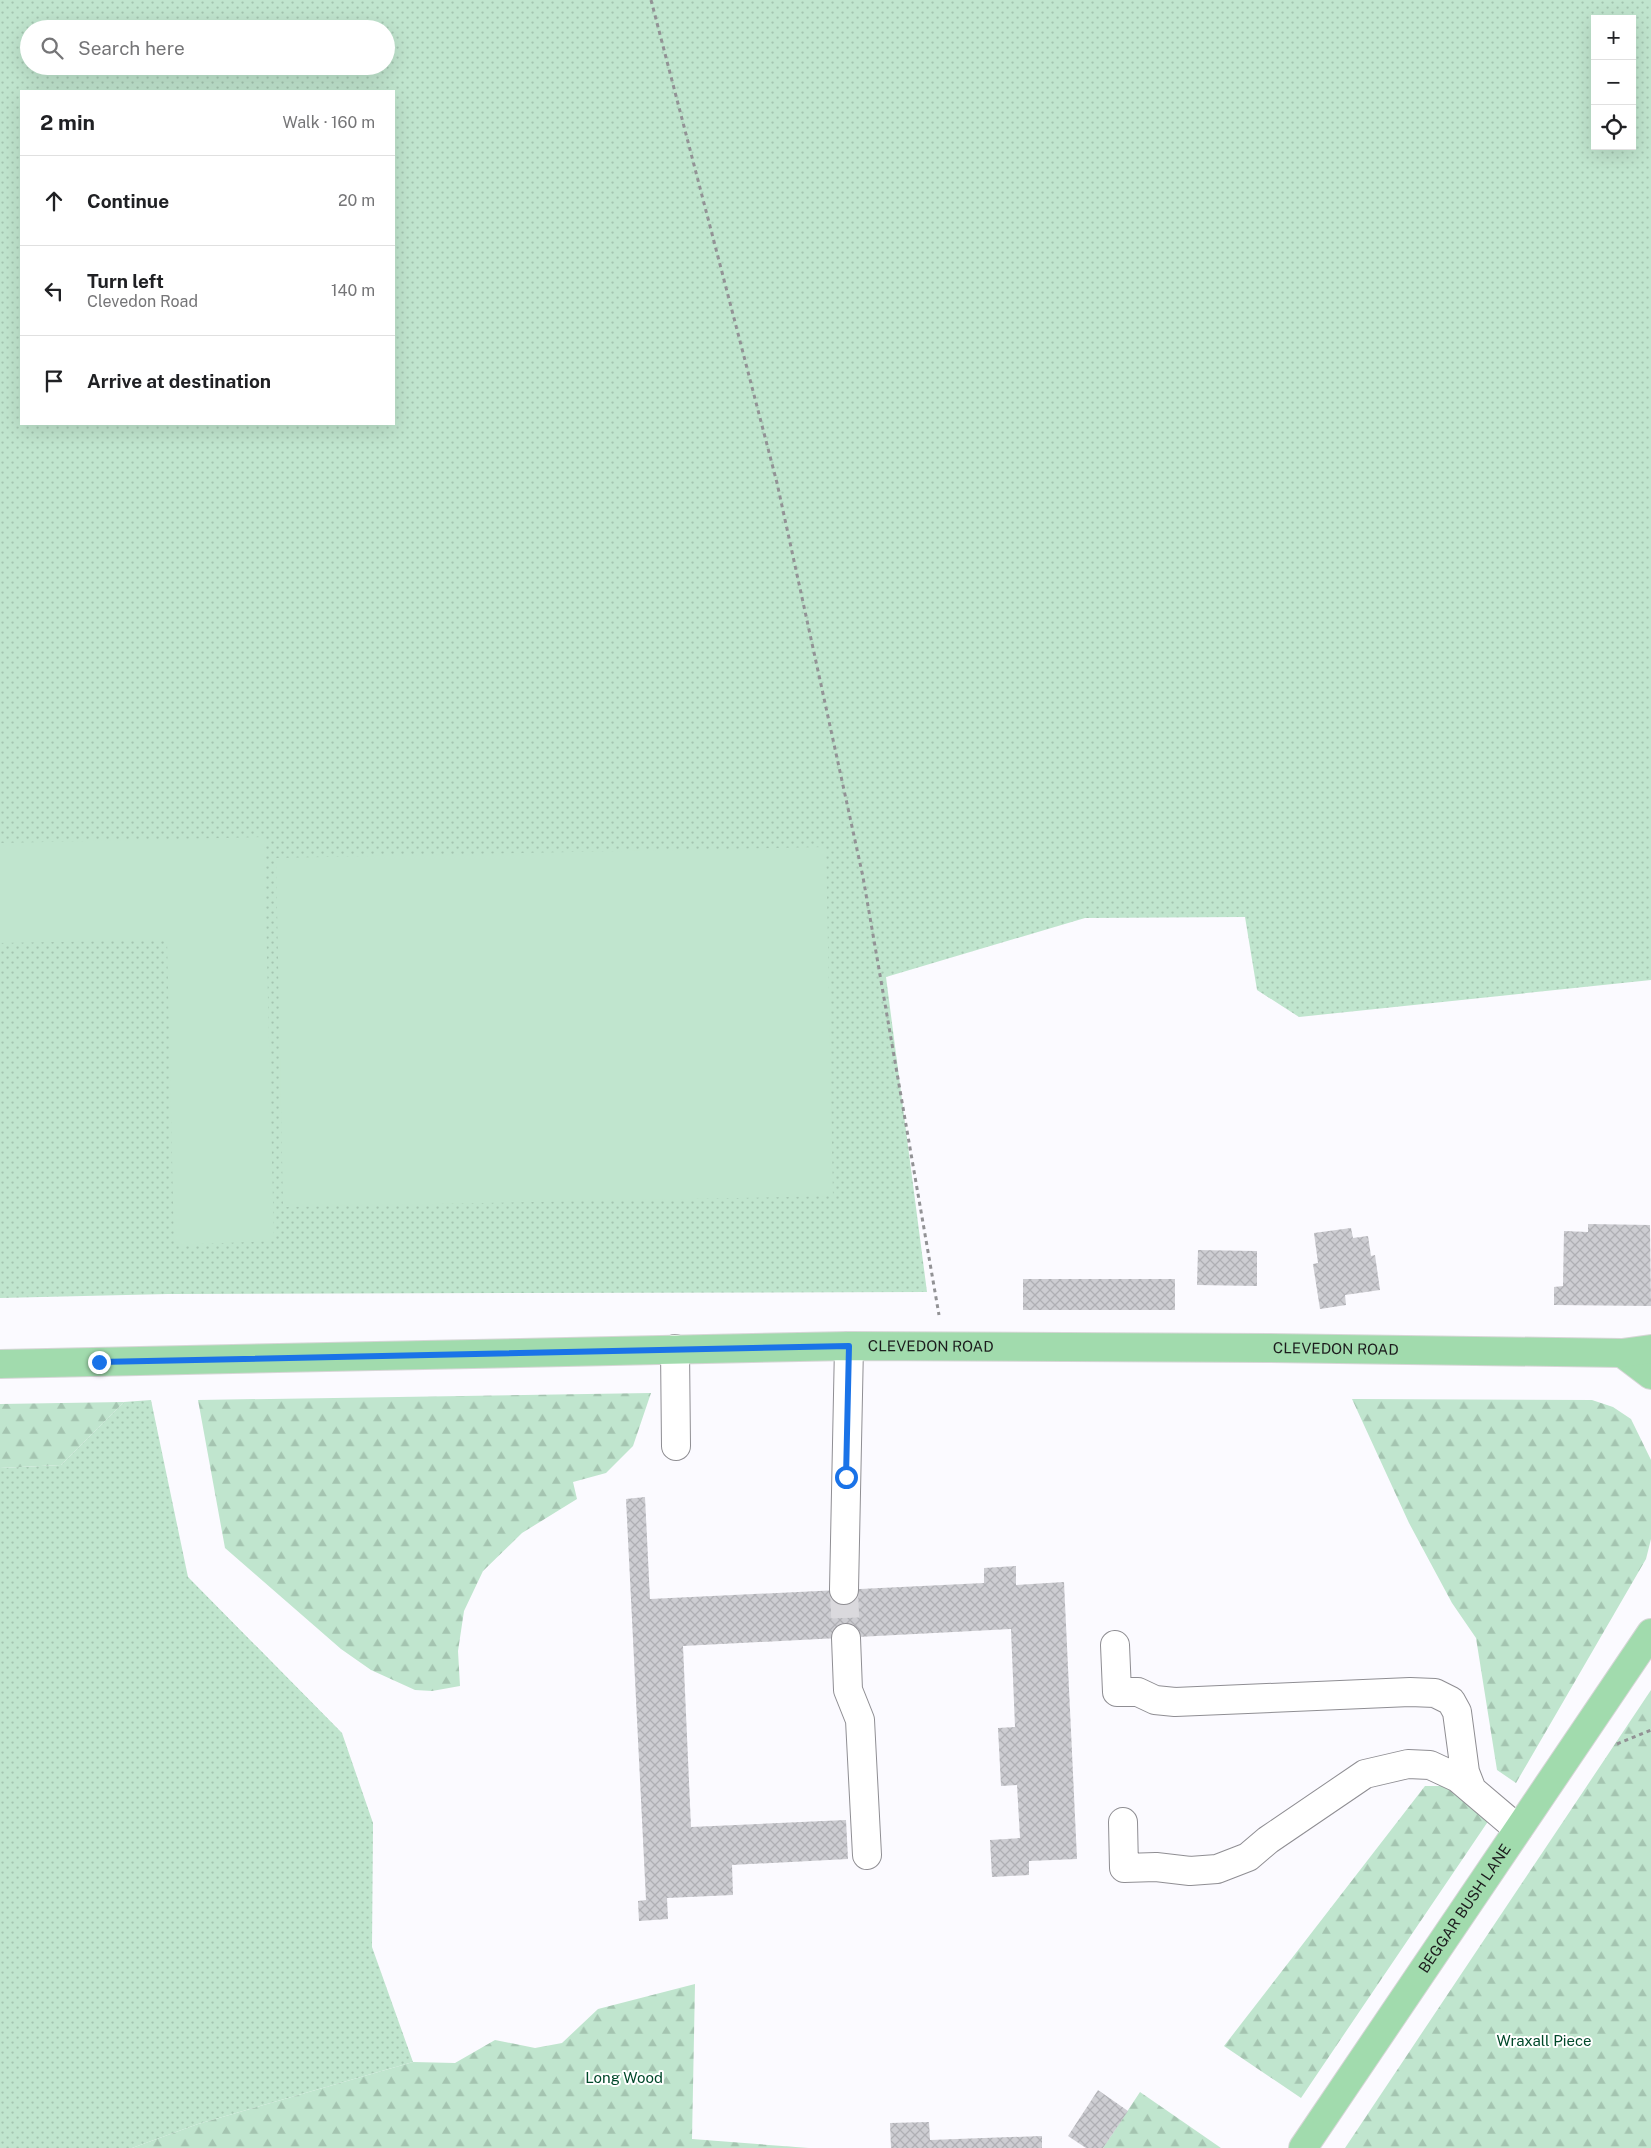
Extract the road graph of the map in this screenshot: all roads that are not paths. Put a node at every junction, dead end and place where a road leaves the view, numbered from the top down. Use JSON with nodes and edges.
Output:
{"nodes":[{"id":1,"x":849,"y":1346,"type":"junction"},
{"id":2,"x":674,"y":1349,"type":"junction"},
{"id":3,"x":1651,"y":1349,"type":"edge"},
{"id":4,"x":1622,"y":1353,"type":"junction"},
{"id":5,"x":1651,"y":1360,"type":"edge"},
{"id":6,"x":0,"y":1364,"type":"edge"},
{"id":7,"x":1651,"y":1375,"type":"edge"},
{"id":8,"x":676,"y":1446,"type":"dead end"},
{"id":9,"x":844,"y":1590,"type":"tunnel mouth"},
{"id":10,"x":1651,"y":1633,"type":"edge"},
{"id":11,"x":846,"y":1638,"type":"tunnel mouth"},
{"id":12,"x":1115,"y":1645,"type":"dead end"},
{"id":13,"x":1651,"y":1655,"type":"edge"},
{"id":14,"x":1627,"y":1670,"type":"junction"},
{"id":15,"x":1472,"y":1790,"type":"junction"},
{"id":16,"x":1123,"y":1822,"type":"dead end"},
{"id":17,"x":1518,"y":1829,"type":"junction"},
{"id":18,"x":867,"y":1855,"type":"dead end"},
{"id":19,"x":1303,"y":2148,"type":"edge"}],
"edges":[{"from":1,"to":2,"type":"main road","name":"CLEVEDON ROAD"},
{"from":1,"to":4,"type":"main road","name":"CLEVEDON ROAD"},
{"from":1,"to":9,"type":"lane"},
{"from":2,"to":6,"type":"main road","name":"CLEVEDON ROAD"},
{"from":2,"to":8,"type":"lane"},
{"from":3,"to":4,"type":"main road","name":"CLEVEDON ROAD"},
{"from":4,"to":5,"type":"main road","name":"CLEVEDON ROAD"},
{"from":4,"to":7,"type":"main road"},
{"from":10,"to":14,"type":"main road","name":"BEGGAR BUSH LANE"},
{"from":11,"to":18,"type":"lane"},
{"from":12,"to":15,"type":"lane"},
{"from":13,"to":14,"type":"main road","name":"BEGGAR BUSH LANE"},
{"from":14,"to":17,"type":"main road","name":"BEGGAR BUSH LANE"},
{"from":15,"to":16,"type":"lane"},
{"from":15,"to":17,"type":"lane"},
{"from":17,"to":19,"type":"main road","name":"BEGGAR BUSH LANE"}]}
